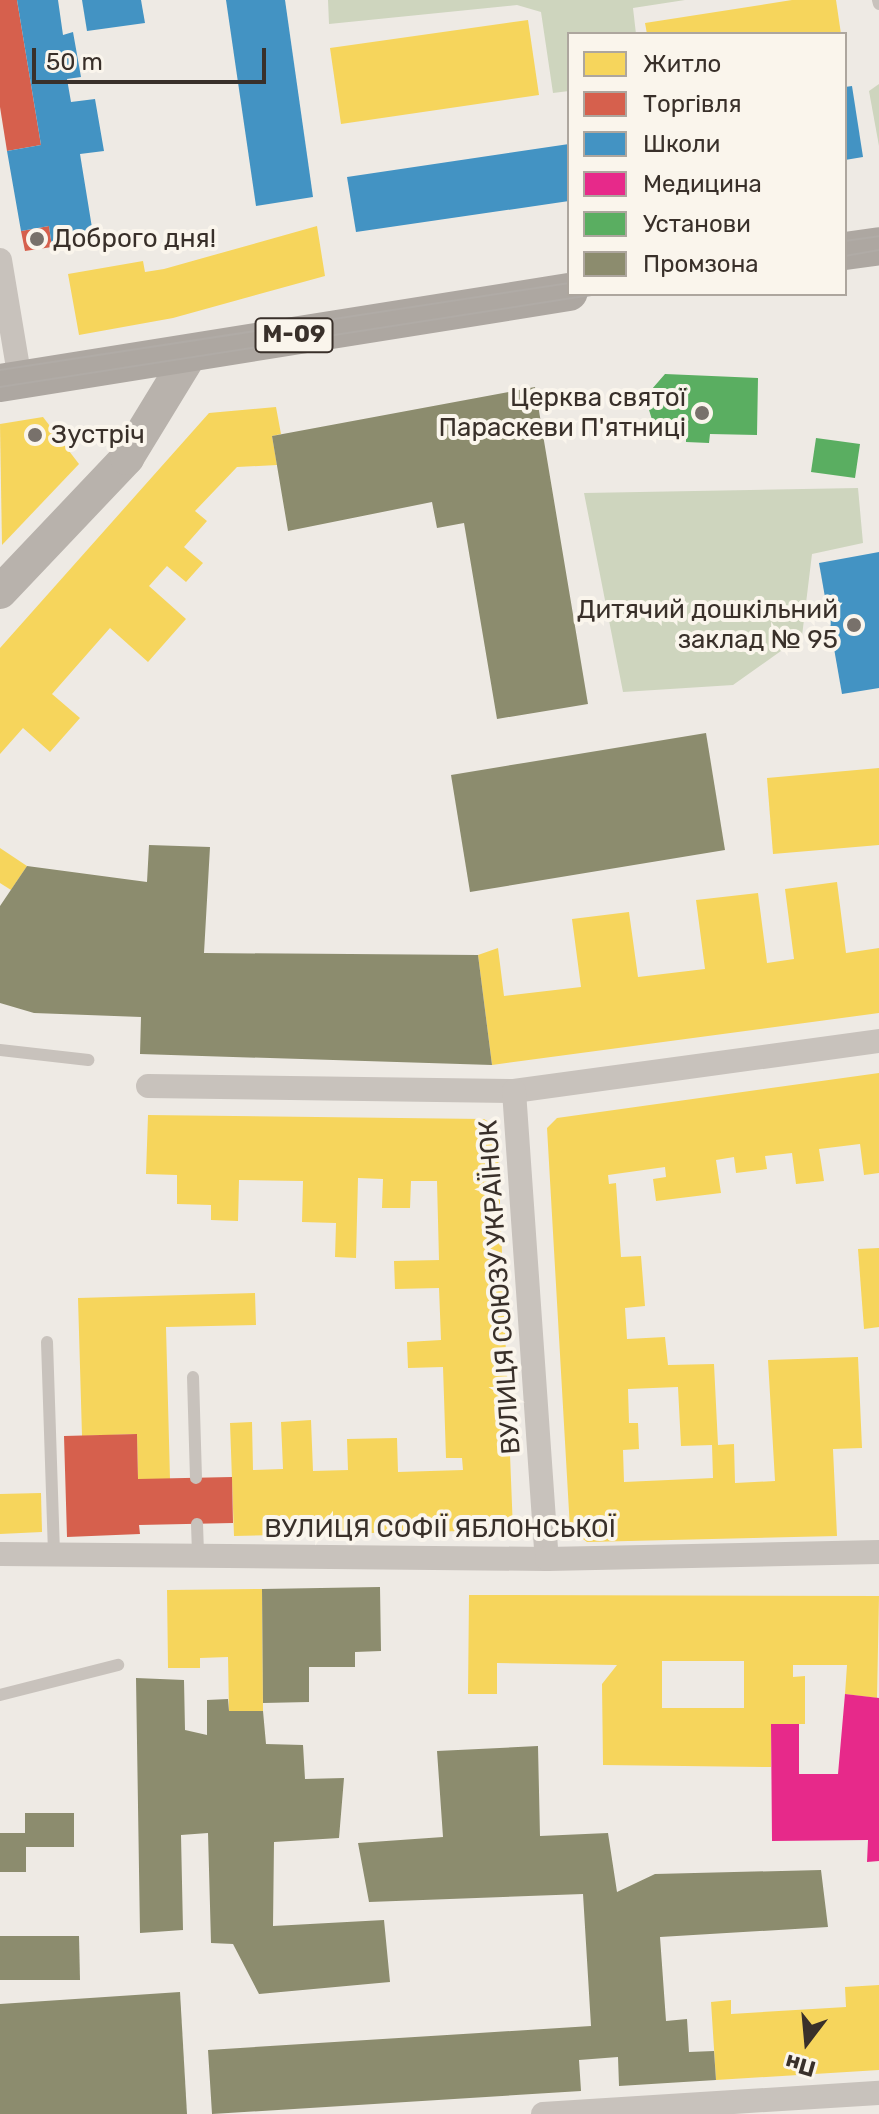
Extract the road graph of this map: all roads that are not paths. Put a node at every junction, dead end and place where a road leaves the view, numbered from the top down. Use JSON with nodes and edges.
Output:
{"nodes":[{"id":1,"x":879,"y":246,"type":"edge"},
{"id":2,"x":847,"y":251,"type":"edge"},
{"id":3,"x":0,"y":260,"type":"edge"},
{"id":4,"x":567,"y":292,"type":"edge"},
{"id":5,"x":191,"y":353,"type":"junction"},
{"id":6,"x":10,"y":382,"type":"edge"},
{"id":7,"x":0,"y":592,"type":"edge"},
{"id":8,"x":879,"y":1041,"type":"edge"},
{"id":9,"x":0,"y":1050,"type":"edge"},
{"id":10,"x":88,"y":1060,"type":"dead end"},
{"id":11,"x":148,"y":1086,"type":"dead end"},
{"id":12,"x":514,"y":1091,"type":"junction"},
{"id":13,"x":47,"y":1342,"type":"dead end"},
{"id":14,"x":193,"y":1377,"type":"dead end"},
{"id":15,"x":196,"y":1478,"type":"dead end"},
{"id":16,"x":197,"y":1524,"type":"dead end"},
{"id":17,"x":879,"y":1552,"type":"edge"},
{"id":18,"x":0,"y":1554,"type":"edge"},
{"id":19,"x":54,"y":1554,"type":"junction"},
{"id":20,"x":198,"y":1556,"type":"junction"},
{"id":21,"x":547,"y":1559,"type":"junction"},
{"id":22,"x":118,"y":1665,"type":"dead end"},
{"id":23,"x":0,"y":1695,"type":"edge"},
{"id":24,"x":879,"y":2093,"type":"edge"},
{"id":25,"x":543,"y":2114,"type":"edge"}],
"edges":[{"from":1,"to":2,"type":"main road"},
{"from":3,"to":6,"type":"street"},
{"from":4,"to":5,"type":"main road","number":"М-09"},
{"from":5,"to":6,"type":"main road","number":"М-09"},
{"from":5,"to":7,"type":"street"},
{"from":8,"to":12,"type":"street","name":"ВУЛИЦЯ СОЮЗУ УКРАЇНОК"},
{"from":9,"to":10,"type":"lane"},
{"from":11,"to":12,"type":"street"},
{"from":12,"to":21,"type":"street","name":"ВУЛИЦЯ СОЮЗУ УКРАЇНОК"},
{"from":13,"to":19,"type":"lane"},
{"from":14,"to":15,"type":"lane"},
{"from":16,"to":20,"type":"lane"},
{"from":17,"to":21,"type":"street","name":"ВУЛИЦЯ СОФІЇ ЯБЛОНСЬКОЇ"},
{"from":18,"to":19,"type":"street","name":"ВУЛИЦЯ СОФІЇ ЯБЛОНСЬКОЇ"},
{"from":19,"to":20,"type":"street","name":"ВУЛИЦЯ СОФІЇ ЯБЛОНСЬКОЇ"},
{"from":20,"to":21,"type":"street","name":"ВУЛИЦЯ СОФІЇ ЯБЛОНСЬКОЇ"},
{"from":22,"to":23,"type":"lane"},
{"from":24,"to":25,"type":"street"}]}
